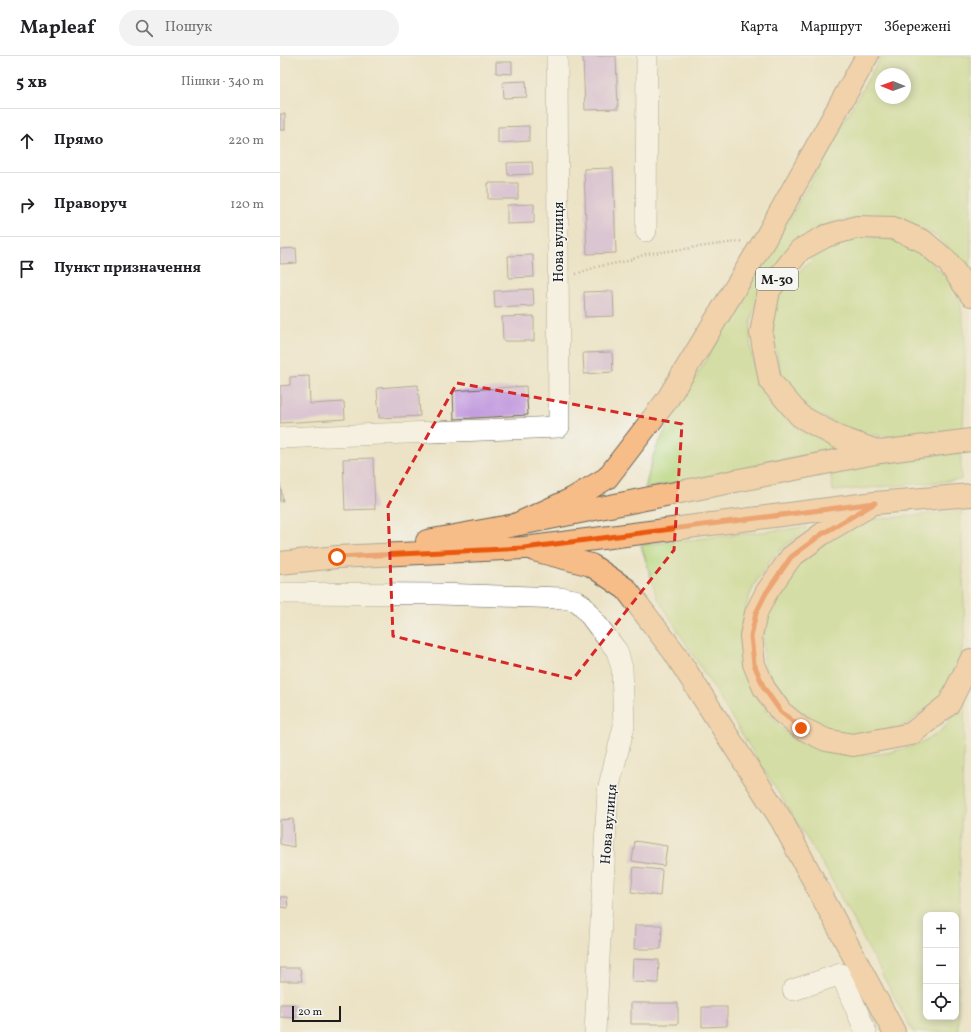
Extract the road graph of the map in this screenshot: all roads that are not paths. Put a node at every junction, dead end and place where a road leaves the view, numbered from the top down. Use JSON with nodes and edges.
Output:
{"nodes":[{"id":1,"x":556,"y":56,"type":"edge"},
{"id":2,"x":647,"y":56,"type":"edge"},
{"id":3,"x":867,"y":56,"type":"edge"},
{"id":4,"x":646,"y":231,"type":"dead end"},
{"id":5,"x":971,"y":295,"type":"edge"},
{"id":6,"x":280,"y":438,"type":"edge"},
{"id":7,"x":971,"y":440,"type":"edge"},
{"id":8,"x":880,"y":452,"type":"junction"},
{"id":9,"x":971,"y":494,"type":"edge"},
{"id":10,"x":875,"y":503,"type":"junction"},
{"id":11,"x":515,"y":525,"type":"junction"},
{"id":12,"x":524,"y":548,"type":"junction"},
{"id":13,"x":337,"y":557,"type":"junction"},
{"id":14,"x":280,"y":563,"type":"edge"},
{"id":15,"x":280,"y":593,"type":"edge"},
{"id":16,"x":971,"y":660,"type":"edge"},
{"id":17,"x":793,"y":990,"type":"dead end"},
{"id":18,"x":595,"y":1032,"type":"edge"},
{"id":19,"x":866,"y":1032,"type":"edge"},
{"id":20,"x":894,"y":1032,"type":"edge"}],
"edges":[{"from":1,"to":6,"type":"street","name":"Нова вулиця"},
{"from":2,"to":4,"type":"street"},
{"from":3,"to":11,"type":"main road"},
{"from":5,"to":8,"type":"main road","number":"М-30"},
{"from":7,"to":8,"type":"main road","number":"М-30"},
{"from":8,"to":11,"type":"main road"},
{"from":9,"to":10,"type":"main road"},
{"from":10,"to":12,"type":"main road"},
{"from":10,"to":16,"type":"main road"},
{"from":11,"to":13,"type":"main road"},
{"from":12,"to":13,"type":"main road"},
{"from":12,"to":20,"type":"main road"},
{"from":13,"to":14,"type":"main road"},
{"from":15,"to":18,"type":"street","name":"Нова вулиця"},
{"from":17,"to":19,"type":"street"}]}
